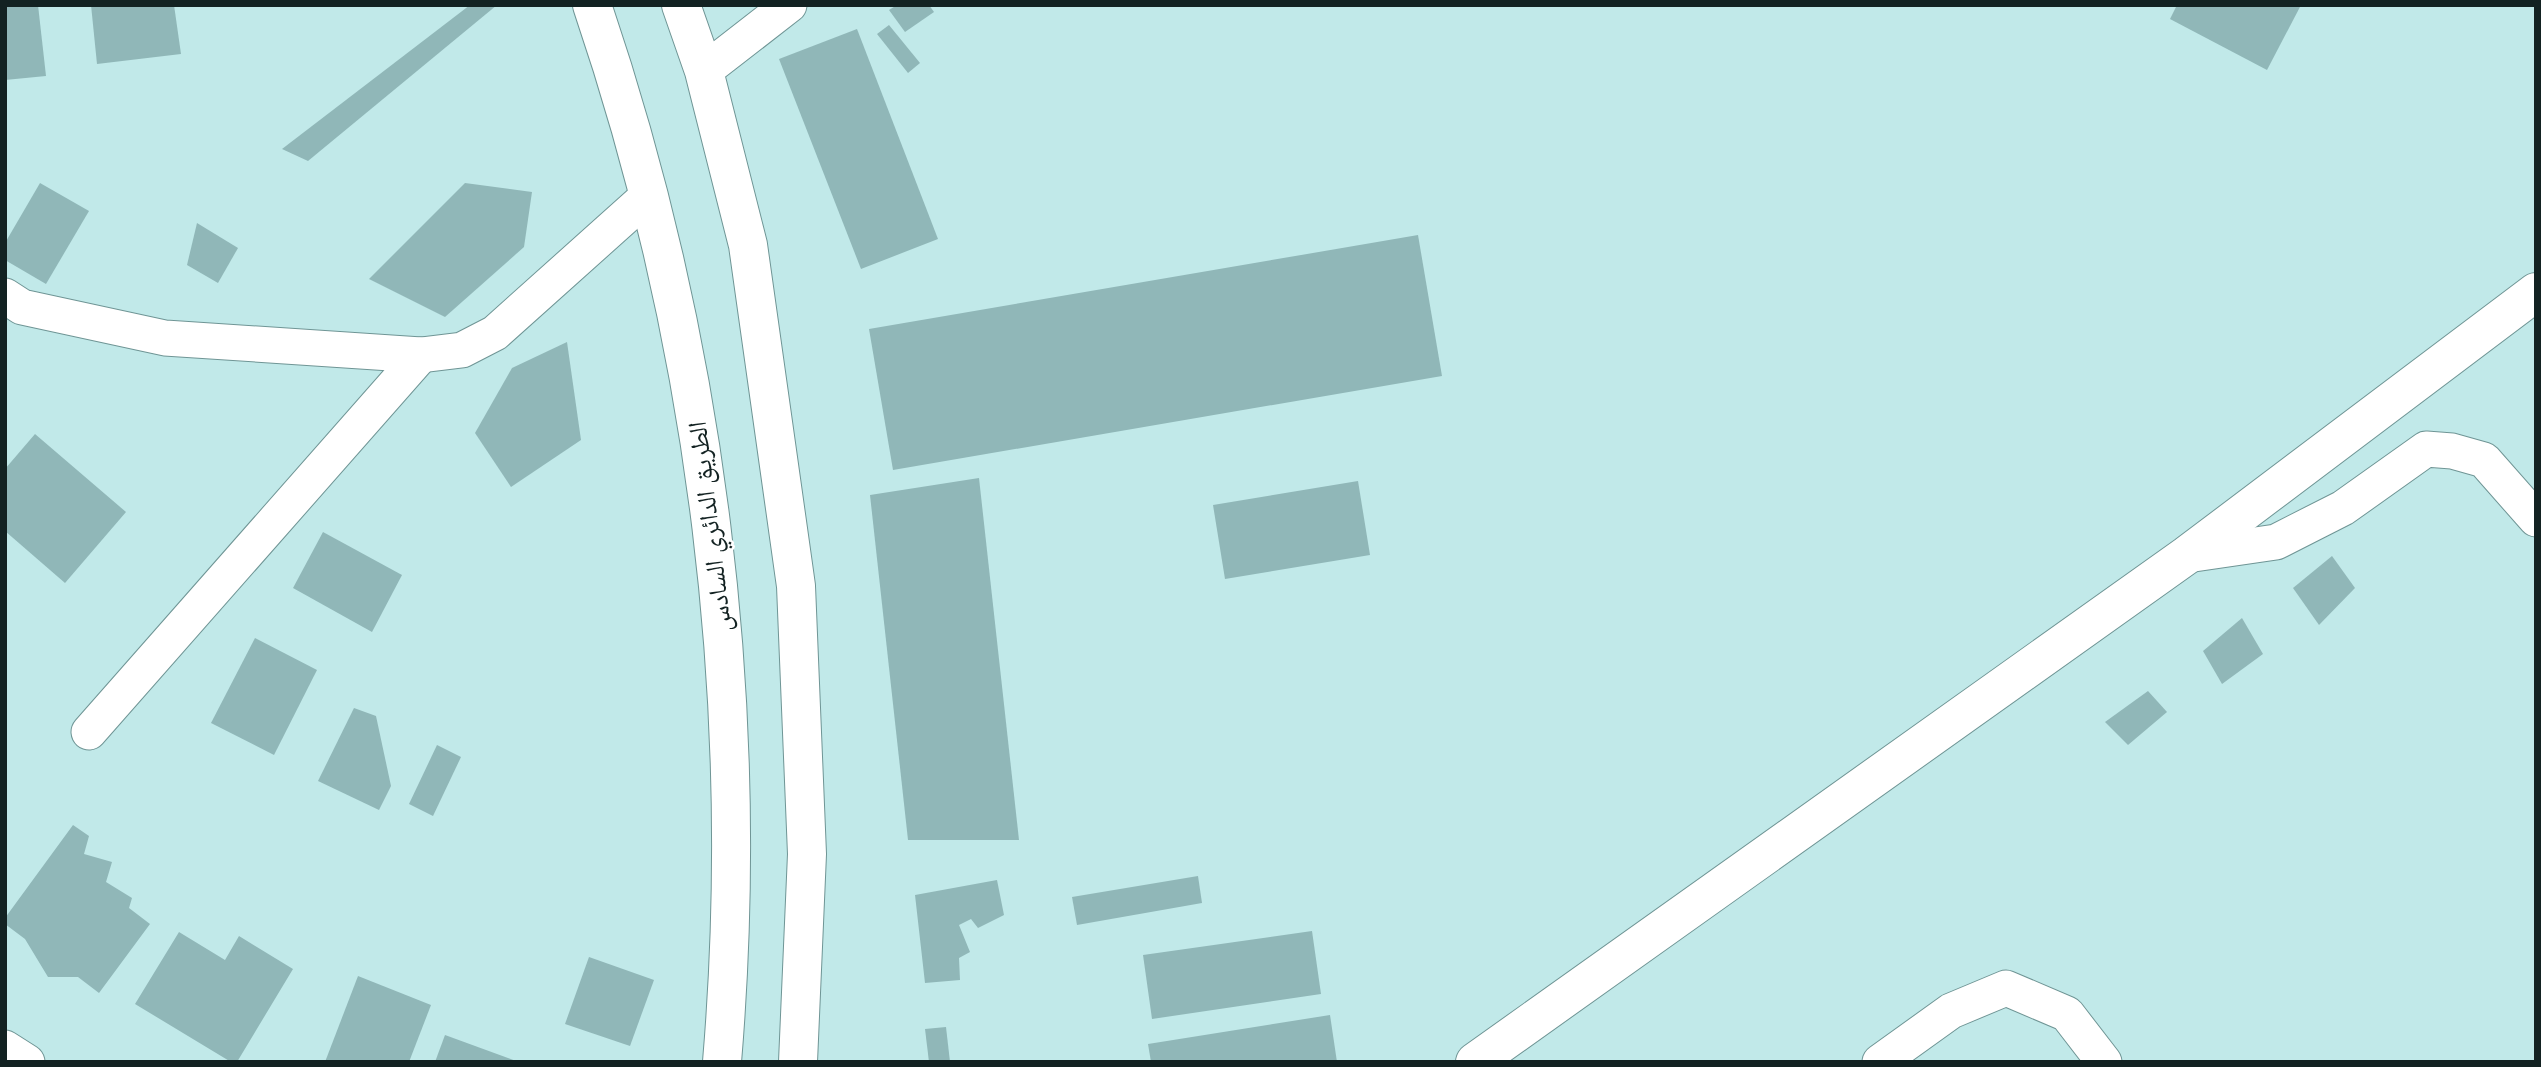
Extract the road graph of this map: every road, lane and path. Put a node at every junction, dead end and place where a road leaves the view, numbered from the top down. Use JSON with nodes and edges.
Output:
{"nodes":[{"id":1,"x":592,"y":5,"type":"edge"},
{"id":2,"x":681,"y":5,"type":"edge"},
{"id":3,"x":789,"y":5,"type":"edge"},
{"id":4,"x":704,"y":71,"type":"junction"},
{"id":5,"x":649,"y":195,"type":"junction"},
{"id":6,"x":2536,"y":292,"type":"edge"},
{"id":7,"x":5,"y":296,"type":"edge"},
{"id":8,"x":421,"y":355,"type":"junction"},
{"id":9,"x":2536,"y":519,"type":"edge"},
{"id":10,"x":2187,"y":555,"type":"junction"},
{"id":11,"x":89,"y":732,"type":"dead end"},
{"id":12,"x":5,"y":1048,"type":"edge"},
{"id":13,"x":27,"y":1062,"type":"edge"},
{"id":14,"x":722,"y":1062,"type":"edge"},
{"id":15,"x":797,"y":1062,"type":"edge"},
{"id":16,"x":1475,"y":1062,"type":"edge"},
{"id":17,"x":1880,"y":1062,"type":"edge"},
{"id":18,"x":2104,"y":1062,"type":"edge"}],
"edges":[{"from":1,"to":5,"type":"main road","name":"الطريق الدائري السادس"},
{"from":2,"to":4,"type":"main road"},
{"from":3,"to":4,"type":"street"},
{"from":4,"to":15,"type":"main road"},
{"from":5,"to":8,"type":"street"},
{"from":5,"to":14,"type":"main road","name":"الطريق الدائري السادس"},
{"from":6,"to":10,"type":"main road"},
{"from":7,"to":8,"type":"street"},
{"from":8,"to":11,"type":"street"},
{"from":9,"to":10,"type":"street"},
{"from":10,"to":16,"type":"main road"},
{"from":12,"to":13,"type":"street"},
{"from":17,"to":18,"type":"street"}]}
